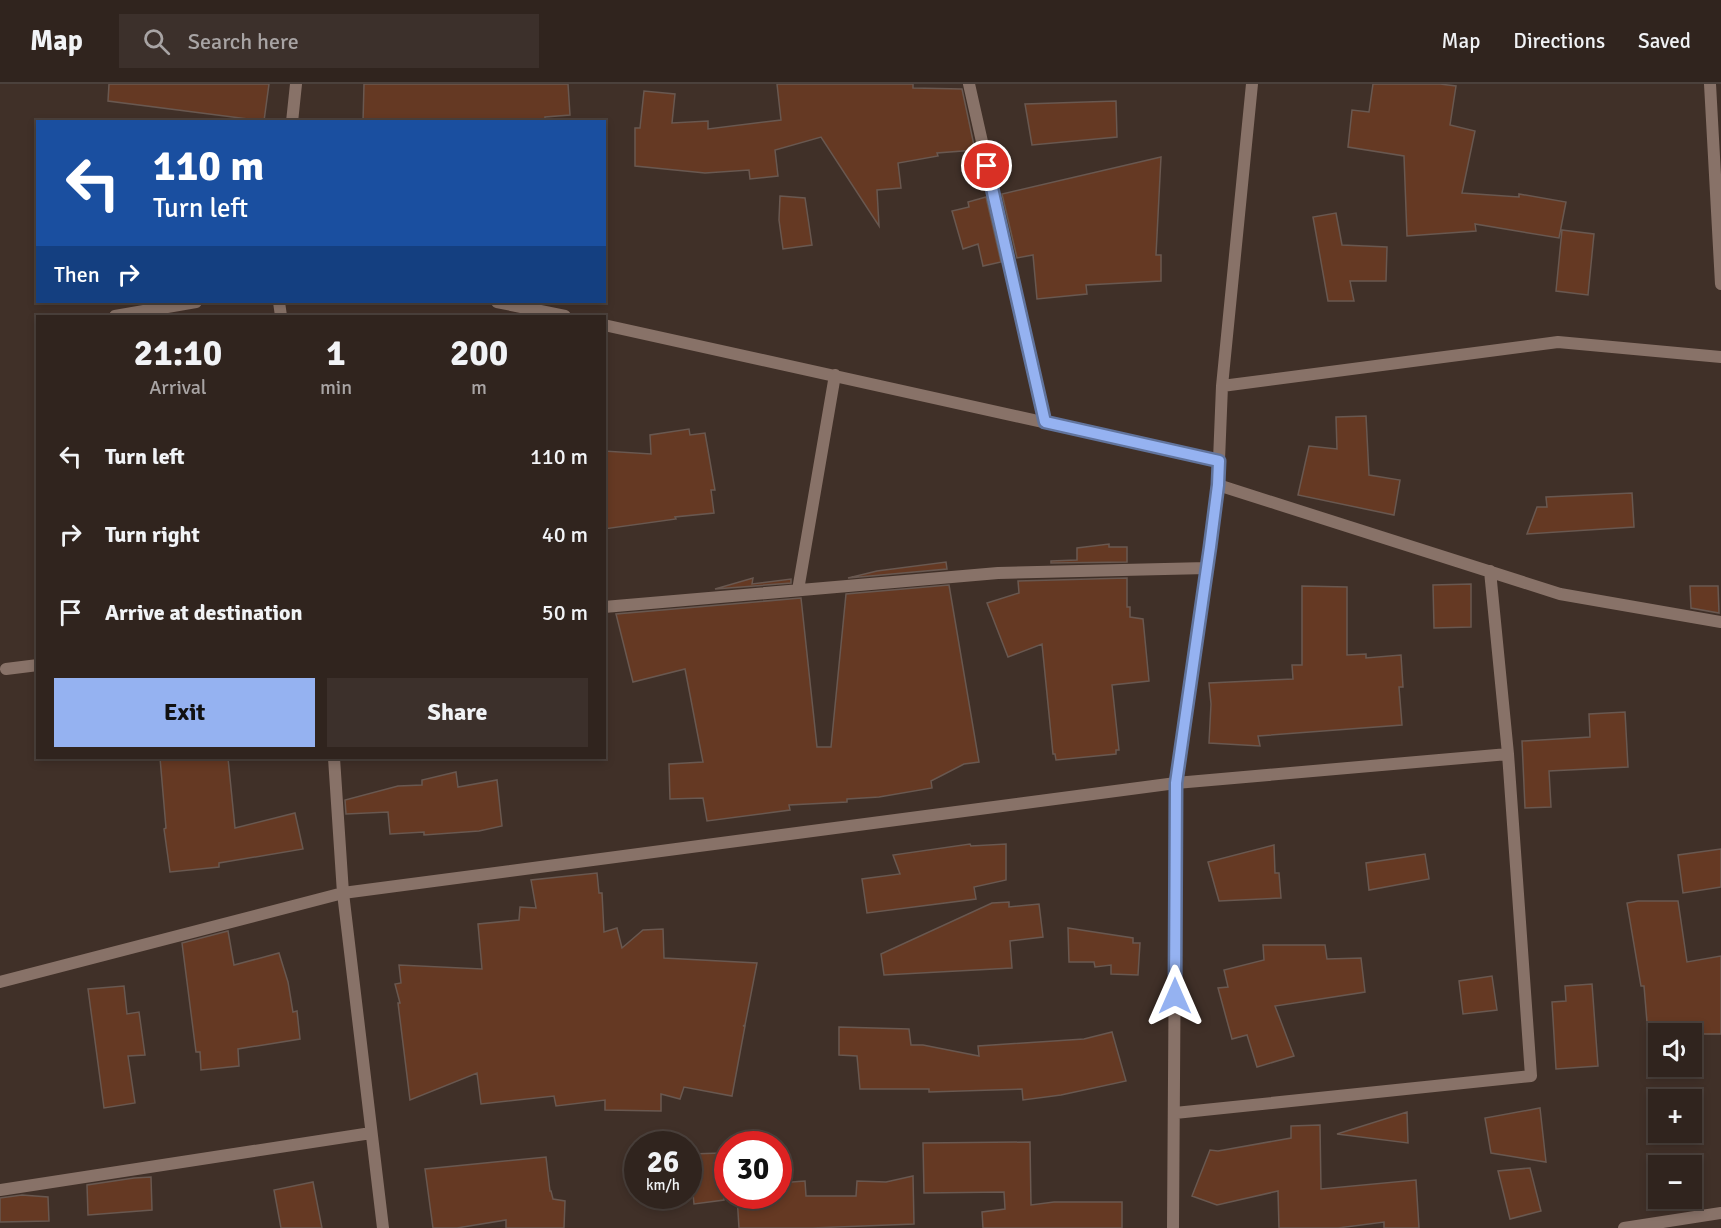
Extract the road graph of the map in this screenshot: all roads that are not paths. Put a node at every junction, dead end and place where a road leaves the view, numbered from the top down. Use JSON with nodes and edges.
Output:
{"nodes":[{"id":1,"x":296,"y":84,"type":"edge"},
{"id":2,"x":969,"y":84,"type":"edge"},
{"id":3,"x":1252,"y":84,"type":"edge"},
{"id":4,"x":1710,"y":84,"type":"edge"},
{"id":5,"x":292,"y":120,"type":"edge"},
{"id":6,"x":1721,"y":284,"type":"edge"},
{"id":7,"x":190,"y":303,"type":"edge"},
{"id":8,"x":502,"y":303,"type":"edge"},
{"id":9,"x":121,"y":315,"type":"edge"},
{"id":10,"x":560,"y":315,"type":"edge"},
{"id":11,"x":606,"y":325,"type":"edge"},
{"id":12,"x":1721,"y":357,"type":"edge"},
{"id":13,"x":835,"y":375,"type":"junction"},
{"id":14,"x":1222,"y":386,"type":"junction"},
{"id":15,"x":1045,"y":422,"type":"junction"},
{"id":16,"x":1219,"y":461,"type":"junction"},
{"id":17,"x":1218,"y":485,"type":"junction"},
{"id":18,"x":1207,"y":568,"type":"junction"},
{"id":19,"x":1490,"y":571,"type":"junction"},
{"id":20,"x":798,"y":590,"type":"junction"},
{"id":21,"x":606,"y":607,"type":"edge"},
{"id":22,"x":1721,"y":622,"type":"edge"},
{"id":23,"x":36,"y":665,"type":"edge"},
{"id":24,"x":6,"y":669,"type":"dead end"},
{"id":25,"x":1508,"y":754,"type":"junction"},
{"id":26,"x":334,"y":759,"type":"edge"},
{"id":27,"x":1176,"y":783,"type":"junction"},
{"id":28,"x":343,"y":893,"type":"junction"},
{"id":29,"x":0,"y":982,"type":"edge"},
{"id":30,"x":1175,"y":1113,"type":"junction"},
{"id":31,"x":371,"y":1133,"type":"junction"},
{"id":32,"x":0,"y":1190,"type":"edge"},
{"id":33,"x":1721,"y":1213,"type":"edge"},
{"id":34,"x":383,"y":1228,"type":"edge"},
{"id":35,"x":1173,"y":1228,"type":"edge"},
{"id":36,"x":1624,"y":1228,"type":"edge"}],
"edges":[{"from":1,"to":5,"type":"street"},
{"from":2,"to":15,"type":"street"},
{"from":3,"to":14,"type":"street"},
{"from":4,"to":6,"type":"street"},
{"from":7,"to":9,"type":"street"},
{"from":8,"to":10,"type":"street"},
{"from":11,"to":13,"type":"street"},
{"from":12,"to":14,"type":"street"},
{"from":13,"to":15,"type":"street"},
{"from":13,"to":20,"type":"street"},
{"from":14,"to":16,"type":"street"},
{"from":15,"to":16,"type":"street"},
{"from":16,"to":17,"type":"street"},
{"from":17,"to":18,"type":"street"},
{"from":17,"to":19,"type":"street"},
{"from":18,"to":20,"type":"street"},
{"from":18,"to":27,"type":"street"},
{"from":19,"to":22,"type":"street"},
{"from":19,"to":25,"type":"street"},
{"from":20,"to":21,"type":"street"},
{"from":23,"to":24,"type":"street"},
{"from":25,"to":27,"type":"street"},
{"from":25,"to":30,"type":"street"},
{"from":26,"to":28,"type":"street"},
{"from":27,"to":28,"type":"street"},
{"from":27,"to":30,"type":"street"},
{"from":28,"to":29,"type":"street"},
{"from":28,"to":31,"type":"street"},
{"from":30,"to":35,"type":"street"},
{"from":31,"to":32,"type":"street"},
{"from":31,"to":34,"type":"street"},
{"from":33,"to":36,"type":"street"}]}
